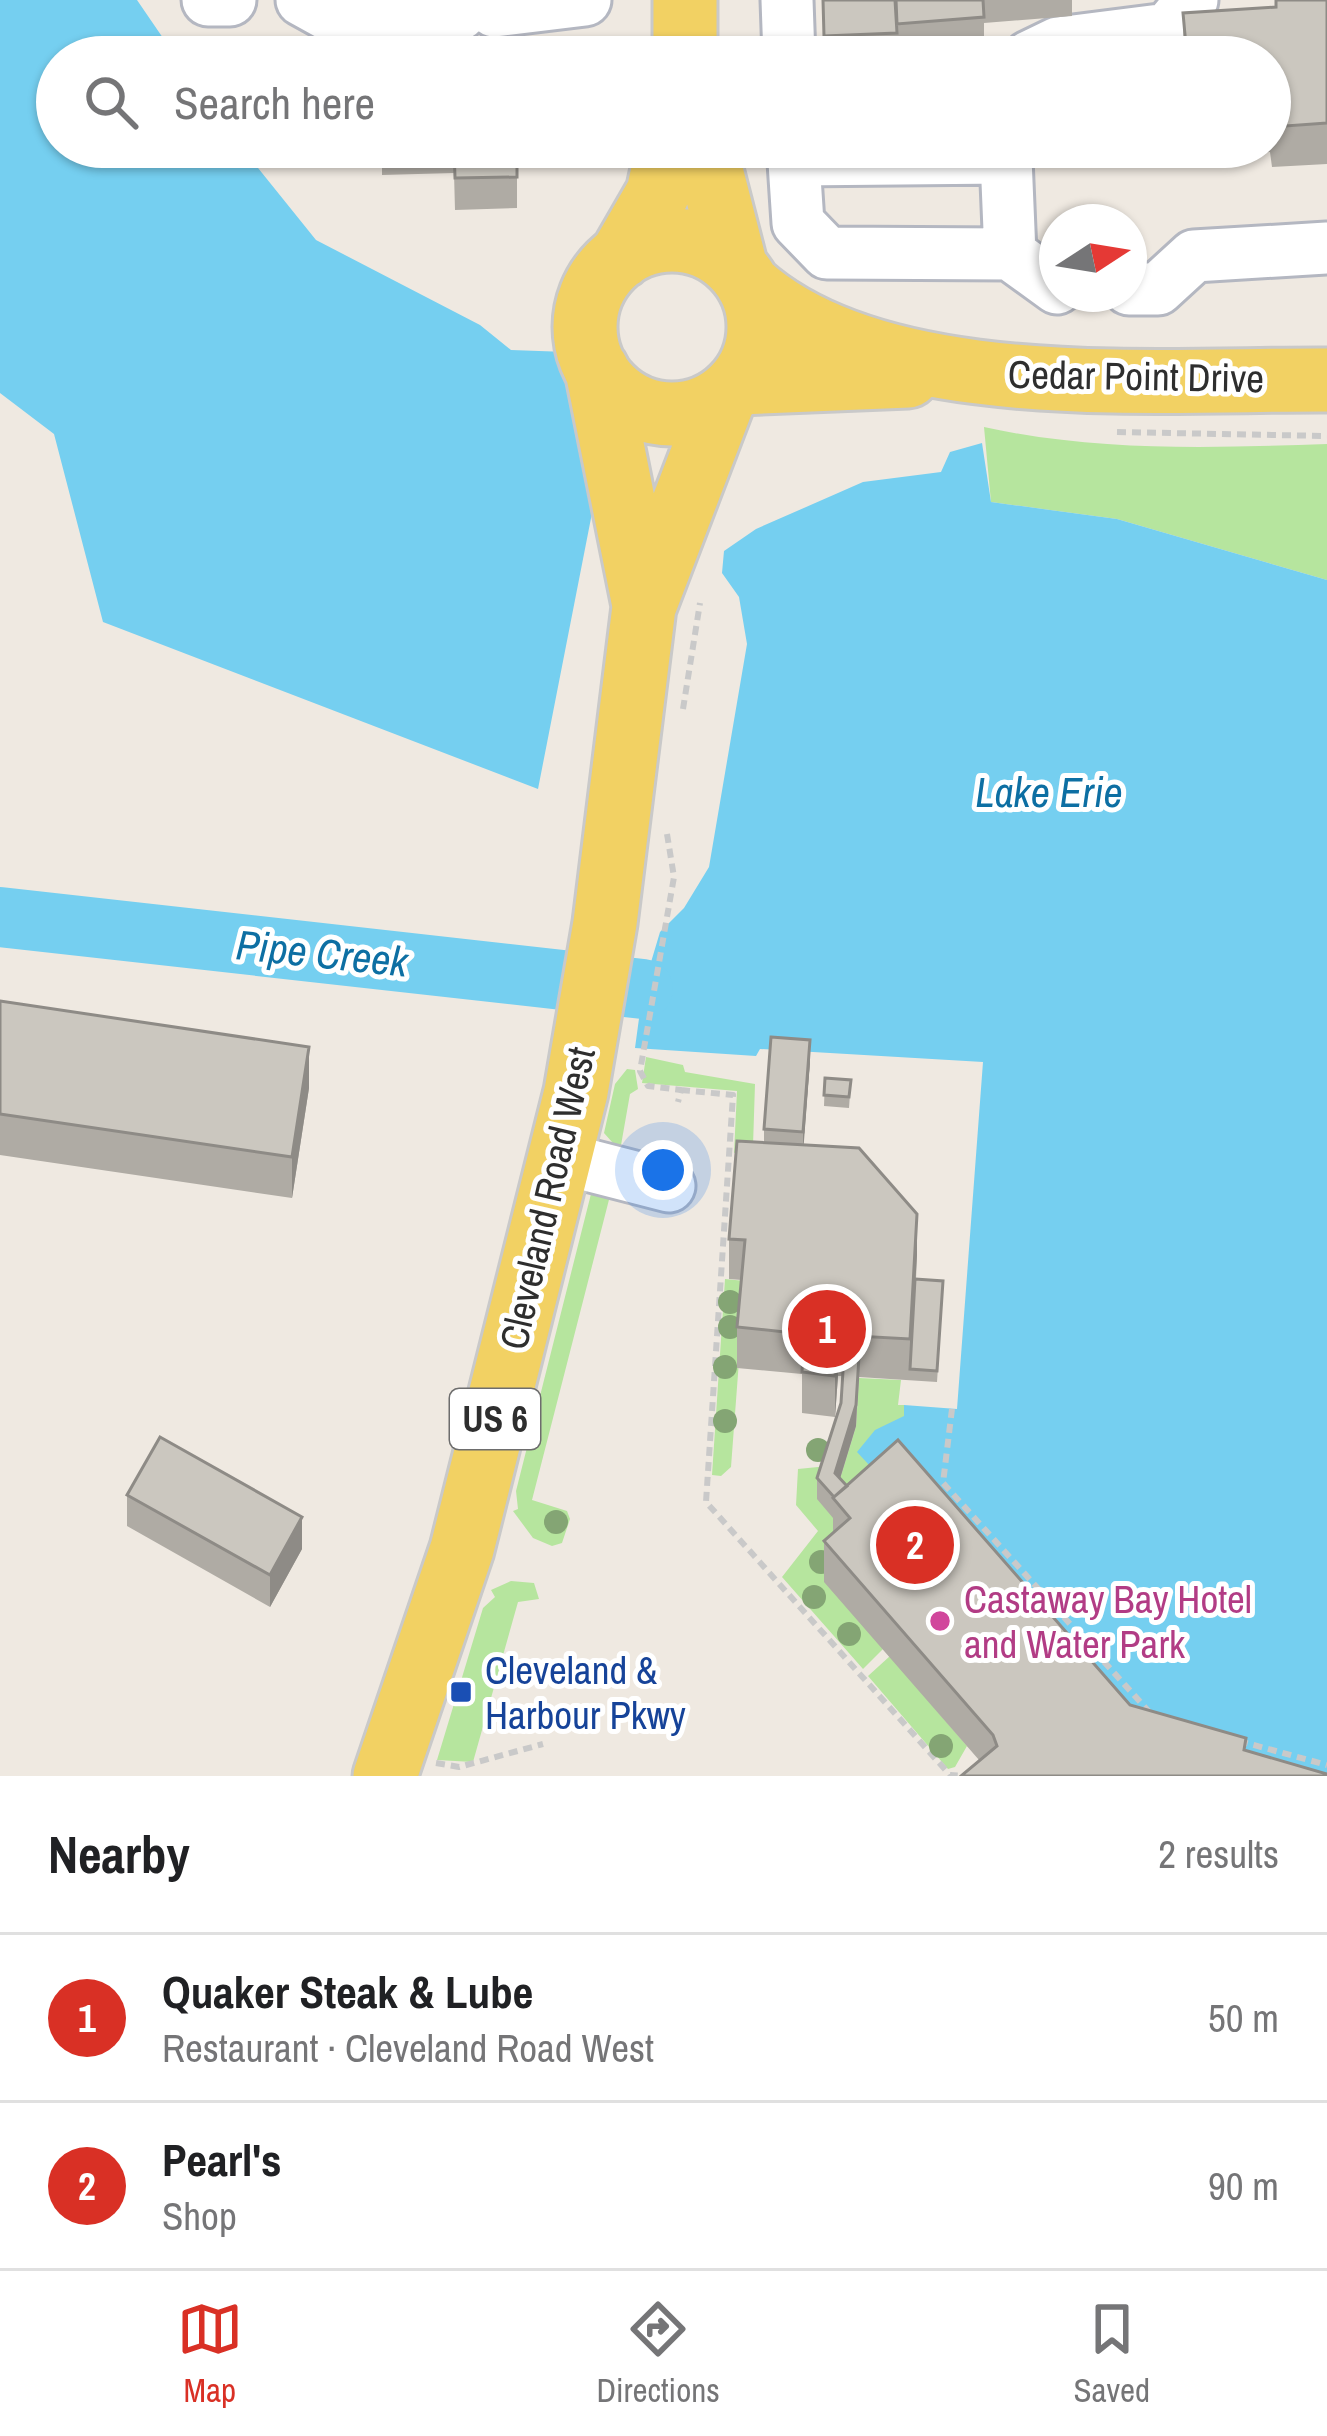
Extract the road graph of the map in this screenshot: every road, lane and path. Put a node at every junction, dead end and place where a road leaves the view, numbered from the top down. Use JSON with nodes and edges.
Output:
{"nodes":[{"id":1,"x":208,"y":0,"type":"edge"},
{"id":2,"x":230,"y":0,"type":"edge"},
{"id":3,"x":302,"y":0,"type":"edge"},
{"id":4,"x":585,"y":0,"type":"edge"},
{"id":5,"x":685,"y":0,"type":"edge"},
{"id":6,"x":787,"y":0,"type":"edge"},
{"id":7,"x":1192,"y":0,"type":"edge"},
{"id":8,"x":685,"y":36,"type":"edge"},
{"id":9,"x":788,"y":36,"type":"edge"},
{"id":10,"x":1113,"y":36,"type":"edge"},
{"id":11,"x":663,"y":168,"type":"edge"},
{"id":12,"x":711,"y":168,"type":"edge"},
{"id":13,"x":794,"y":168,"type":"edge"},
{"id":14,"x":1007,"y":168,"type":"edge"},
{"id":15,"x":1327,"y":248,"type":"edge"},
{"id":16,"x":1010,"y":254,"type":"junction"},
{"id":17,"x":621,"y":257,"type":"junction"},
{"id":18,"x":1039,"y":275,"type":"edge"},
{"id":19,"x":742,"y":276,"type":"junction"},
{"id":20,"x":1147,"y":289,"type":"edge"},
{"id":21,"x":945,"y":369,"type":"junction"},
{"id":22,"x":597,"y":370,"type":"junction"},
{"id":23,"x":1327,"y":380,"type":"edge"},
{"id":24,"x":732,"y":391,"type":"junction"},
{"id":25,"x":1108,"y":432,"type":"dead end"},
{"id":26,"x":1327,"y":436,"type":"edge"},
{"id":27,"x":672,"y":604,"type":"junction"},
{"id":28,"x":680,"y":724,"type":"dead end"},
{"id":29,"x":665,"y":827,"type":"dead end"},
{"id":30,"x":681,"y":1090,"type":"junction"},
{"id":31,"x":679,"y":1102,"type":"dead end"},
{"id":32,"x":560,"y":1158,"type":"junction"},
{"id":33,"x":669,"y":1186,"type":"dead end"},
{"id":34,"x":952,"y":1409,"type":"dead end"},
{"id":35,"x":1139,"y":1701,"type":"junction"},
{"id":36,"x":1126,"y":1714,"type":"edge"},
{"id":37,"x":1155,"y":1718,"type":"edge"},
{"id":38,"x":1220,"y":1736,"type":"edge"},
{"id":39,"x":543,"y":1744,"type":"dead end"},
{"id":40,"x":1327,"y":1766,"type":"edge"},
{"id":41,"x":398,"y":1770,"type":"edge"},
{"id":42,"x":970,"y":1776,"type":"edge"}],
"edges":[{"from":1,"to":2,"type":"lane"},
{"from":3,"to":4,"type":"lane"},
{"from":5,"to":8,"type":"main road"},
{"from":6,"to":9,"type":"lane"},
{"from":7,"to":10,"type":"lane"},
{"from":11,"to":17,"type":"main road"},
{"from":12,"to":19,"type":"main road"},
{"from":13,"to":16,"type":"lane"},
{"from":14,"to":16,"type":"lane"},
{"from":15,"to":20,"type":"lane"},
{"from":16,"to":18,"type":"lane"},
{"from":17,"to":19,"type":"main road"},
{"from":17,"to":22,"type":"main road"},
{"from":19,"to":21,"type":"main road","name":"Cedar Point Drive"},
{"from":19,"to":24,"type":"main road"},
{"from":21,"to":23,"type":"main road","name":"Cedar Point Drive"},
{"from":21,"to":24,"type":"main road","name":"Cedar Point Drive"},
{"from":22,"to":24,"type":"main road"},
{"from":22,"to":27,"type":"main road","name":"Cleveland Road West","number":"US 6"},
{"from":24,"to":27,"type":"main road","name":"Cleveland Road West","number":"US 6"},
{"from":25,"to":26,"type":"path"},
{"from":27,"to":28,"type":"path"},
{"from":27,"to":32,"type":"main road","name":"Cleveland Road West","number":"US 6"},
{"from":29,"to":30,"type":"path"},
{"from":30,"to":31,"type":"path"},
{"from":30,"to":42,"type":"path"},
{"from":32,"to":33,"type":"lane"},
{"from":32,"to":41,"type":"main road","name":"Cleveland Road West","number":"US 6"},
{"from":34,"to":35,"type":"path"},
{"from":35,"to":36,"type":"path"},
{"from":35,"to":37,"type":"path"},
{"from":38,"to":40,"type":"path"},
{"from":39,"to":41,"type":"path"}]}
